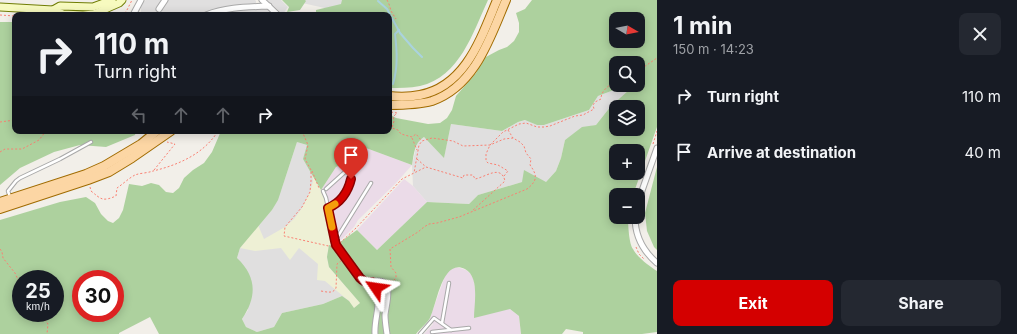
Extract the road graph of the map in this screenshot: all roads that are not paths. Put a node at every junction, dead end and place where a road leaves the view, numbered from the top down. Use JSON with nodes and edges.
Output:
{"nodes":[{"id":1,"x":112,"y":0,"type":"edge"},
{"id":2,"x":122,"y":0,"type":"edge"},
{"id":3,"x":141,"y":0,"type":"edge"},
{"id":4,"x":165,"y":0,"type":"edge"},
{"id":5,"x":262,"y":0,"type":"edge"},
{"id":6,"x":497,"y":0,"type":"edge"},
{"id":7,"x":506,"y":0,"type":"edge"},
{"id":8,"x":79,"y":5,"type":"junction"},
{"id":9,"x":269,"y":6,"type":"junction"},
{"id":10,"x":0,"y":7,"type":"edge"},
{"id":11,"x":158,"y":9,"type":"dead end"},
{"id":12,"x":53,"y":10,"type":"junction"},
{"id":13,"x":102,"y":10,"type":"edge"},
{"id":14,"x":58,"y":12,"type":"edge"},
{"id":15,"x":81,"y":12,"type":"edge"},
{"id":16,"x":135,"y":12,"type":"edge"},
{"id":17,"x":212,"y":12,"type":"edge"},
{"id":18,"x":275,"y":12,"type":"edge"},
{"id":19,"x":392,"y":96,"type":"edge"},
{"id":20,"x":392,"y":108,"type":"edge"},
{"id":21,"x":154,"y":135,"type":"edge"},
{"id":22,"x":91,"y":142,"type":"dead end"},
{"id":23,"x":657,"y":148,"type":"edge"},
{"id":24,"x":371,"y":183,"type":"dead end"},
{"id":25,"x":645,"y":188,"type":"edge"},
{"id":26,"x":326,"y":189,"type":"dead end"},
{"id":27,"x":323,"y":191,"type":"dead end"},
{"id":28,"x":11,"y":198,"type":"junction"},
{"id":29,"x":0,"y":202,"type":"edge"},
{"id":30,"x":328,"y":208,"type":"junction"},
{"id":31,"x":0,"y":209,"type":"edge"},
{"id":32,"x":636,"y":224,"type":"edge"},
{"id":33,"x":335,"y":241,"type":"junction"},
{"id":34,"x":657,"y":263,"type":"edge"},
{"id":35,"x":372,"y":282,"type":"junction"},
{"id":36,"x":449,"y":283,"type":"dead end"},
{"id":37,"x":442,"y":324,"type":"junction"},
{"id":38,"x":469,"y":328,"type":"dead end"},
{"id":39,"x":451,"y":330,"type":"junction"},
{"id":40,"x":432,"y":332,"type":"dead end"},
{"id":41,"x":374,"y":334,"type":"edge"},
{"id":42,"x":387,"y":334,"type":"edge"},
{"id":43,"x":420,"y":334,"type":"edge"}],
"edges":[{"from":1,"to":13,"type":"main road"},
{"from":2,"to":13,"type":"main road"},
{"from":3,"to":16,"type":"street"},
{"from":4,"to":11,"type":"street"},
{"from":5,"to":9,"type":"street"},
{"from":6,"to":19,"type":"main road"},
{"from":7,"to":20,"type":"main road"},
{"from":8,"to":12,"type":"main road"},
{"from":8,"to":13,"type":"main road"},
{"from":8,"to":15,"type":"lane"},
{"from":9,"to":17,"type":"street"},
{"from":9,"to":18,"type":"street"},
{"from":10,"to":12,"type":"main road"},
{"from":12,"to":14,"type":"main road"},
{"from":21,"to":28,"type":"main road"},
{"from":21,"to":31,"type":"main road"},
{"from":22,"to":28,"type":"lane"},
{"from":23,"to":25,"type":"street"},
{"from":24,"to":33,"type":"lane"},
{"from":26,"to":30,"type":"lane"},
{"from":27,"to":30,"type":"lane"},
{"from":28,"to":29,"type":"main road"},
{"from":30,"to":33,"type":"lane"},
{"from":32,"to":34,"type":"street"},
{"from":33,"to":35,"type":"lane"},
{"from":35,"to":41,"type":"street"},
{"from":35,"to":42,"type":"street"},
{"from":36,"to":37,"type":"lane"},
{"from":37,"to":39,"type":"lane"},
{"from":37,"to":43,"type":"lane"},
{"from":38,"to":39,"type":"lane"},
{"from":39,"to":40,"type":"lane"}]}
